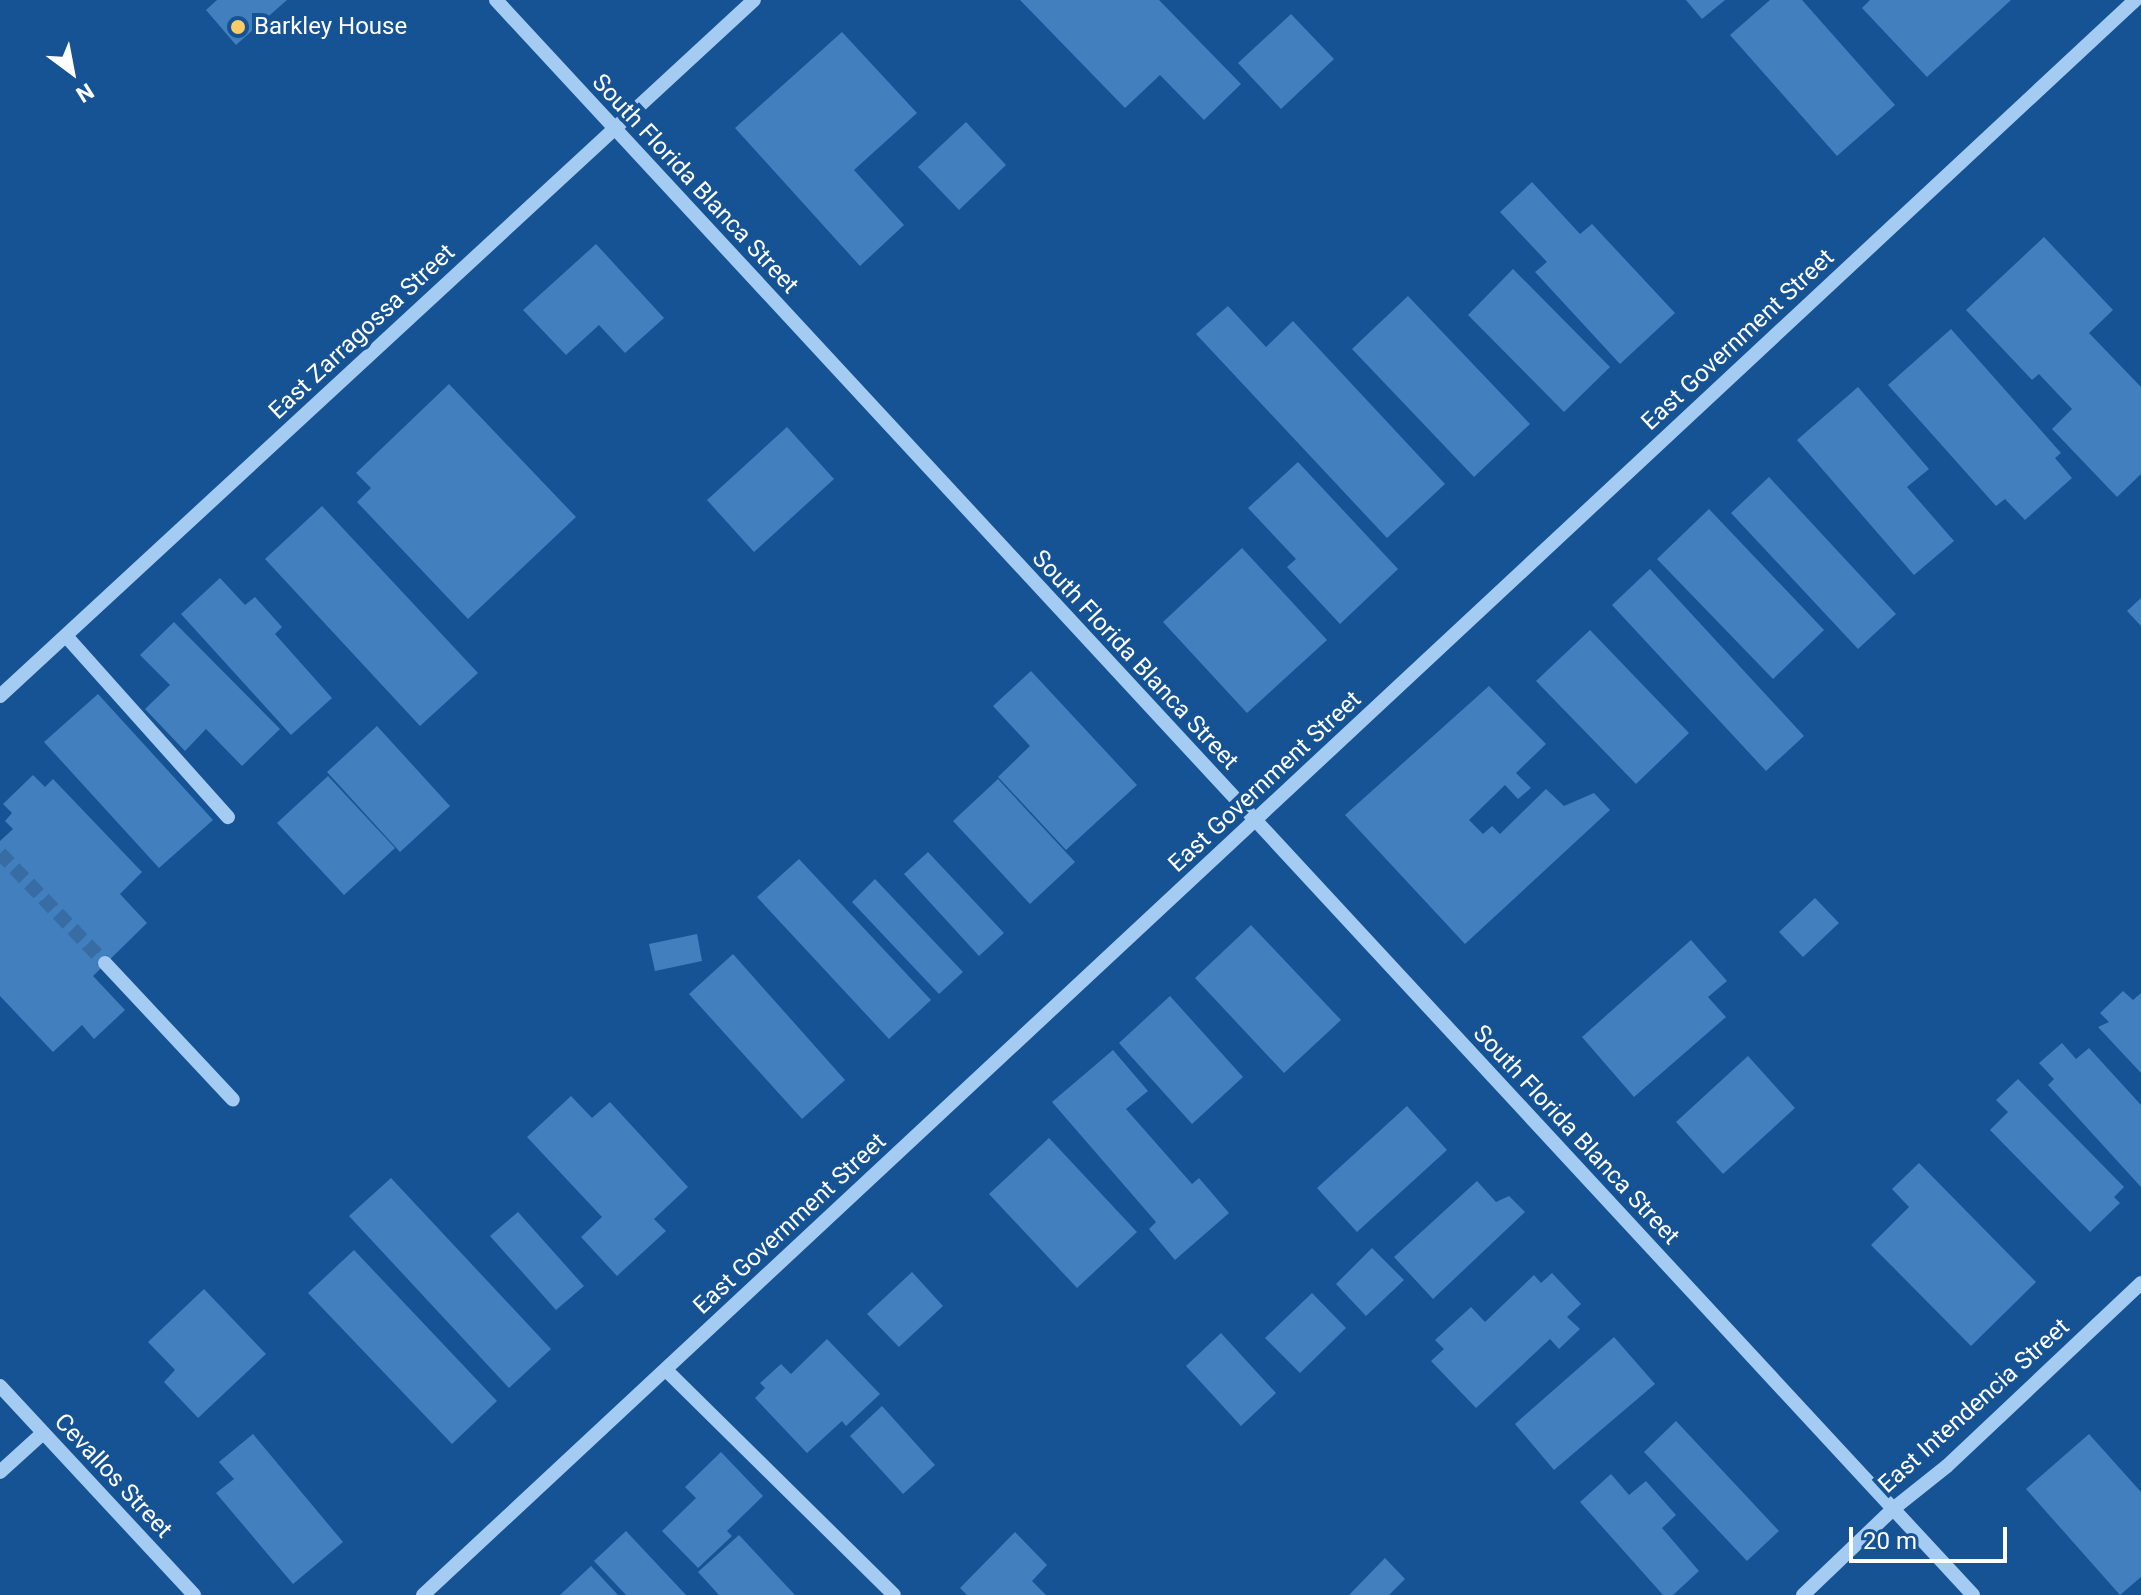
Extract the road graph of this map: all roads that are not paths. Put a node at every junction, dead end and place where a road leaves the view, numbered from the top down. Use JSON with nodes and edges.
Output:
{"nodes":[{"id":1,"x":496,"y":0,"type":"edge"},
{"id":2,"x":754,"y":0,"type":"edge"},
{"id":3,"x":2135,"y":0,"type":"edge"},
{"id":4,"x":614,"y":129,"type":"junction"},
{"id":5,"x":66,"y":636,"type":"junction"},
{"id":6,"x":0,"y":696,"type":"edge"},
{"id":7,"x":228,"y":817,"type":"dead end"},
{"id":8,"x":1255,"y":822,"type":"junction"},
{"id":9,"x":105,"y":963,"type":"tunnel mouth"},
{"id":10,"x":233,"y":1100,"type":"dead end"},
{"id":11,"x":2141,"y":1283,"type":"edge"},
{"id":12,"x":666,"y":1370,"type":"junction"},
{"id":13,"x":0,"y":1386,"type":"edge"},
{"id":14,"x":43,"y":1433,"type":"junction"},
{"id":15,"x":0,"y":1472,"type":"edge"},
{"id":16,"x":1893,"y":1509,"type":"junction"},
{"id":17,"x":194,"y":1595,"type":"edge"},
{"id":18,"x":423,"y":1595,"type":"edge"},
{"id":19,"x":894,"y":1595,"type":"edge"},
{"id":20,"x":1803,"y":1595,"type":"edge"},
{"id":21,"x":1973,"y":1595,"type":"edge"}],
"edges":[{"from":1,"to":4,"type":"street","name":"South Florida Blanca Street"},
{"from":2,"to":4,"type":"street","name":"East Zarragossa Street"},
{"from":3,"to":8,"type":"street","name":"East Government Street"},
{"from":4,"to":5,"type":"street","name":"East Zarragossa Street"},
{"from":4,"to":8,"type":"street","name":"South Florida Blanca Street"},
{"from":5,"to":6,"type":"street","name":"East Zarragossa Street"},
{"from":5,"to":7,"type":"street"},
{"from":8,"to":12,"type":"street","name":"East Government Street"},
{"from":8,"to":16,"type":"street","name":"South Florida Blanca Street"},
{"from":9,"to":10,"type":"street"},
{"from":11,"to":16,"type":"street","name":"East Intendencia Street"},
{"from":12,"to":18,"type":"street","name":"East Government Street"},
{"from":12,"to":19,"type":"street"},
{"from":13,"to":14,"type":"street","name":"Cevallos Street"},
{"from":14,"to":15,"type":"street"},
{"from":14,"to":17,"type":"street","name":"Cevallos Street"},
{"from":16,"to":20,"type":"street","name":"East Intendencia Street"},
{"from":16,"to":21,"type":"street","name":"South Florida Blanca Street"}]}
